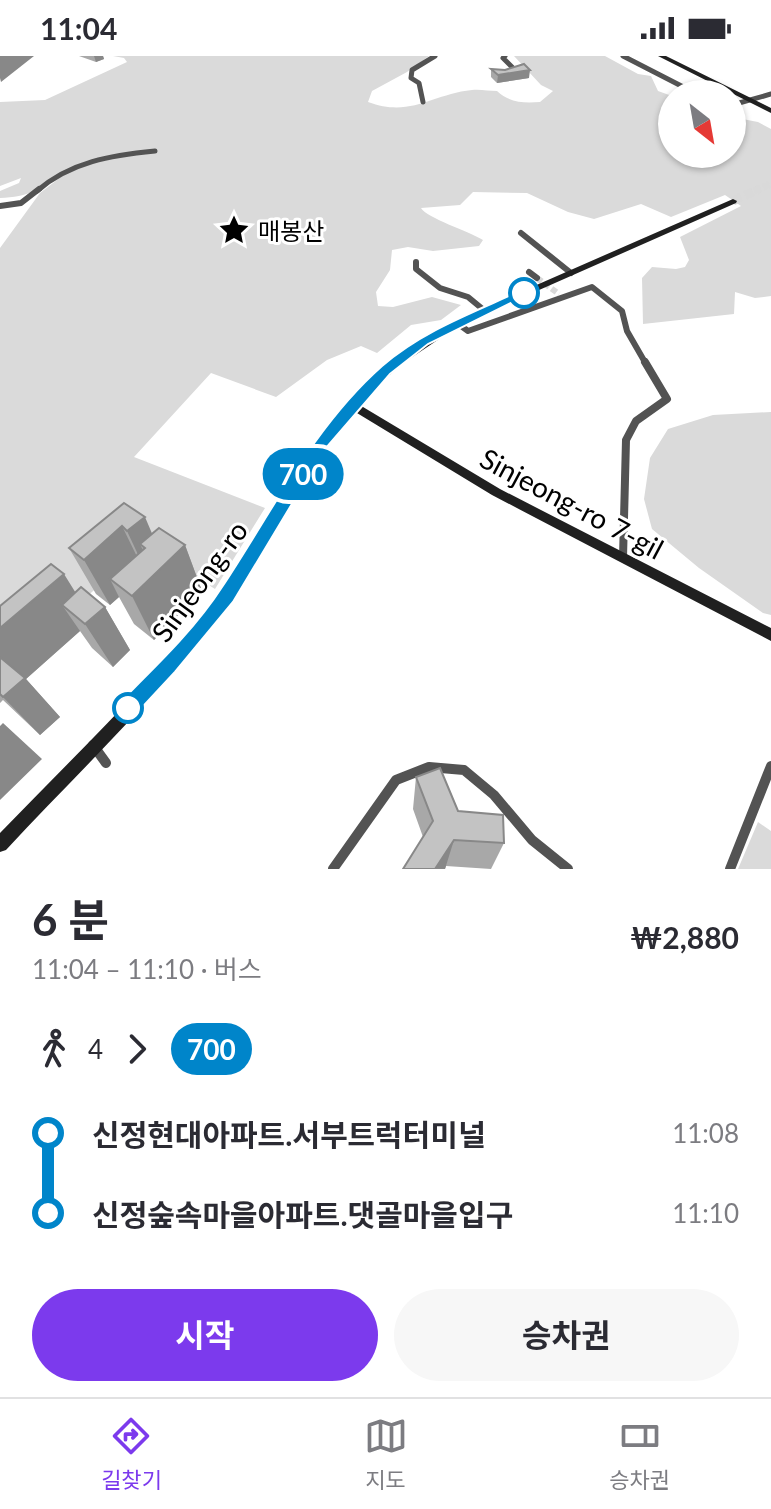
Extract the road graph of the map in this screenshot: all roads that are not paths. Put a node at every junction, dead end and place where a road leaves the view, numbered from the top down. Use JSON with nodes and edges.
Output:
{"nodes":[{"id":1,"x":435,"y":56,"type":"edge"},
{"id":2,"x":505,"y":56,"type":"edge"},
{"id":3,"x":623,"y":56,"type":"edge"},
{"id":4,"x":661,"y":56,"type":"edge"},
{"id":5,"x":503,"y":73,"type":"edge"},
{"id":6,"x":670,"y":80,"type":"edge"},
{"id":7,"x":771,"y":94,"type":"edge"},
{"id":8,"x":748,"y":100,"type":"junction"},
{"id":9,"x":423,"y":102,"type":"dead end"},
{"id":10,"x":771,"y":111,"type":"edge"},
{"id":11,"x":155,"y":151,"type":"dead end"},
{"id":12,"x":733,"y":201,"type":"tunnel mouth"},
{"id":13,"x":0,"y":206,"type":"edge"},
{"id":14,"x":521,"y":233,"type":"dead end"},
{"id":15,"x":416,"y":262,"type":"dead end"},
{"id":16,"x":529,"y":272,"type":"dead end"},
{"id":17,"x":571,"y":273,"type":"junction"},
{"id":18,"x":537,"y":278,"type":"tunnel mouth"},
{"id":19,"x":485,"y":311,"type":"junction"},
{"id":20,"x":457,"y":323,"type":"junction"},
{"id":21,"x":354,"y":406,"type":"junction"},
{"id":22,"x":623,"y":558,"type":"junction"},
{"id":23,"x":771,"y":635,"type":"edge"},
{"id":24,"x":93,"y":745,"type":"junction"},
{"id":25,"x":106,"y":763,"type":"dead end"},
{"id":26,"x":771,"y":766,"type":"edge"},
{"id":27,"x":0,"y":844,"type":"edge"},
{"id":28,"x":333,"y":869,"type":"edge"},
{"id":29,"x":568,"y":869,"type":"edge"},
{"id":30,"x":730,"y":869,"type":"edge"}],
"edges":[{"from":1,"to":9,"type":"street"},
{"from":2,"to":5,"type":"street"},
{"from":3,"to":6,"type":"street"},
{"from":4,"to":8,"type":"main road"},
{"from":7,"to":8,"type":"street"},
{"from":8,"to":10,"type":"main road"},
{"from":11,"to":13,"type":"street"},
{"from":12,"to":17,"type":"main road","name":"Sinjeong-ro"},
{"from":14,"to":17,"type":"street"},
{"from":15,"to":19,"type":"street"},
{"from":16,"to":18,"type":"street"},
{"from":17,"to":19,"type":"main road","name":"Sinjeong-ro"},
{"from":19,"to":20,"type":"main road","name":"Sinjeong-ro"},
{"from":20,"to":21,"type":"main road","name":"Sinjeong-ro"},
{"from":20,"to":22,"type":"street"},
{"from":21,"to":22,"type":"main road","name":"Sinjeong-ro 7-gil"},
{"from":21,"to":24,"type":"main road","name":"Sinjeong-ro"},
{"from":22,"to":23,"type":"main road","name":"Sinjeong-ro 7-gil"},
{"from":24,"to":25,"type":"street"},
{"from":24,"to":27,"type":"main road","name":"Sinjeong-ro"},
{"from":26,"to":30,"type":"street"},
{"from":28,"to":29,"type":"street"}]}
